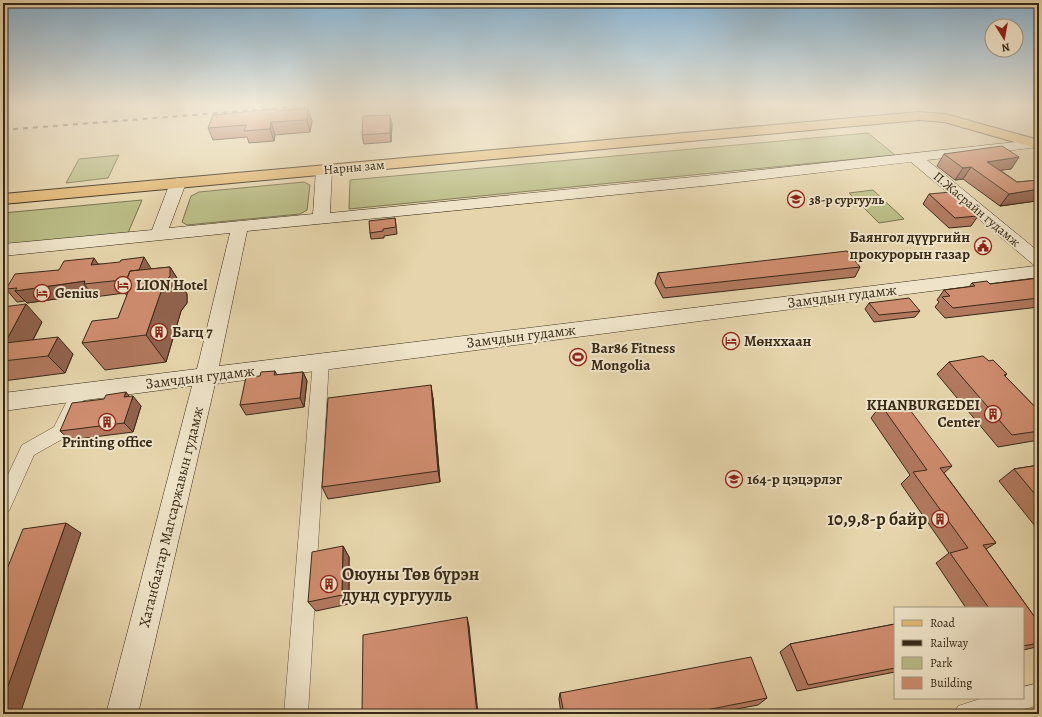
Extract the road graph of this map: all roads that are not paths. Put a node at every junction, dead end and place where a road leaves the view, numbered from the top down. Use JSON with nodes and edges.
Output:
{"nodes":[{"id":1,"x":733,"y":138,"type":"edge"},
{"id":2,"x":1013,"y":138,"type":"edge"},
{"id":3,"x":1036,"y":145,"type":"edge"},
{"id":4,"x":915,"y":158,"type":"junction"},
{"id":5,"x":324,"y":173,"type":"junction"},
{"id":6,"x":176,"y":187,"type":"junction"},
{"id":7,"x":3,"y":198,"type":"edge"},
{"id":8,"x":3,"y":206,"type":"edge"},
{"id":9,"x":321,"y":218,"type":"junction"},
{"id":10,"x":240,"y":226,"type":"junction"},
{"id":11,"x":159,"y":233,"type":"junction"},
{"id":12,"x":3,"y":250,"type":"edge"},
{"id":13,"x":1039,"y":261,"type":"edge"},
{"id":14,"x":1039,"y":271,"type":"edge"},
{"id":15,"x":321,"y":361,"type":"junction"},
{"id":16,"x":206,"y":376,"type":"junction"},
{"id":17,"x":79,"y":393,"type":"junction"},
{"id":18,"x":3,"y":402,"type":"edge"},
{"id":19,"x":3,"y":505,"type":"edge"},
{"id":20,"x":1039,"y":694,"type":"edge"},
{"id":21,"x":1024,"y":698,"type":"edge"},
{"id":22,"x":1021,"y":699,"type":"edge"},
{"id":23,"x":122,"y":714,"type":"edge"},
{"id":24,"x":296,"y":714,"type":"edge"},
{"id":25,"x":966,"y":714,"type":"edge"}],
"edges":[{"from":1,"to":5,"type":"main road","name":"Нарны зам"},
{"from":2,"to":3,"type":"main road","name":"Нарны зам"},
{"from":3,"to":4,"type":"street"},
{"from":4,"to":9,"type":"street"},
{"from":4,"to":13,"type":"street","name":"П.Жасрайн гудамж"},
{"from":5,"to":6,"type":"main road","name":"Нарны зам"},
{"from":5,"to":9,"type":"street"},
{"from":6,"to":7,"type":"main road","name":"Нарны зам"},
{"from":6,"to":8,"type":"main road","name":"Нарны зам"},
{"from":6,"to":11,"type":"street"},
{"from":9,"to":10,"type":"street"},
{"from":10,"to":11,"type":"street"},
{"from":10,"to":16,"type":"street","name":"Хатанбаатар Магсаржавын гудамж"},
{"from":11,"to":12,"type":"street"},
{"from":14,"to":15,"type":"street","name":"Замчдын гудамж"},
{"from":15,"to":16,"type":"street","name":"Замчдын гудамж"},
{"from":15,"to":24,"type":"street"},
{"from":16,"to":17,"type":"street","name":"Замчдын гудамж"},
{"from":16,"to":23,"type":"street","name":"Хатанбаатар Магсаржавын гудамж"},
{"from":17,"to":18,"type":"street","name":"Замчдын гудамж"},
{"from":17,"to":19,"type":"street"},
{"from":20,"to":21,"type":"street"},
{"from":22,"to":25,"type":"street"}]}
